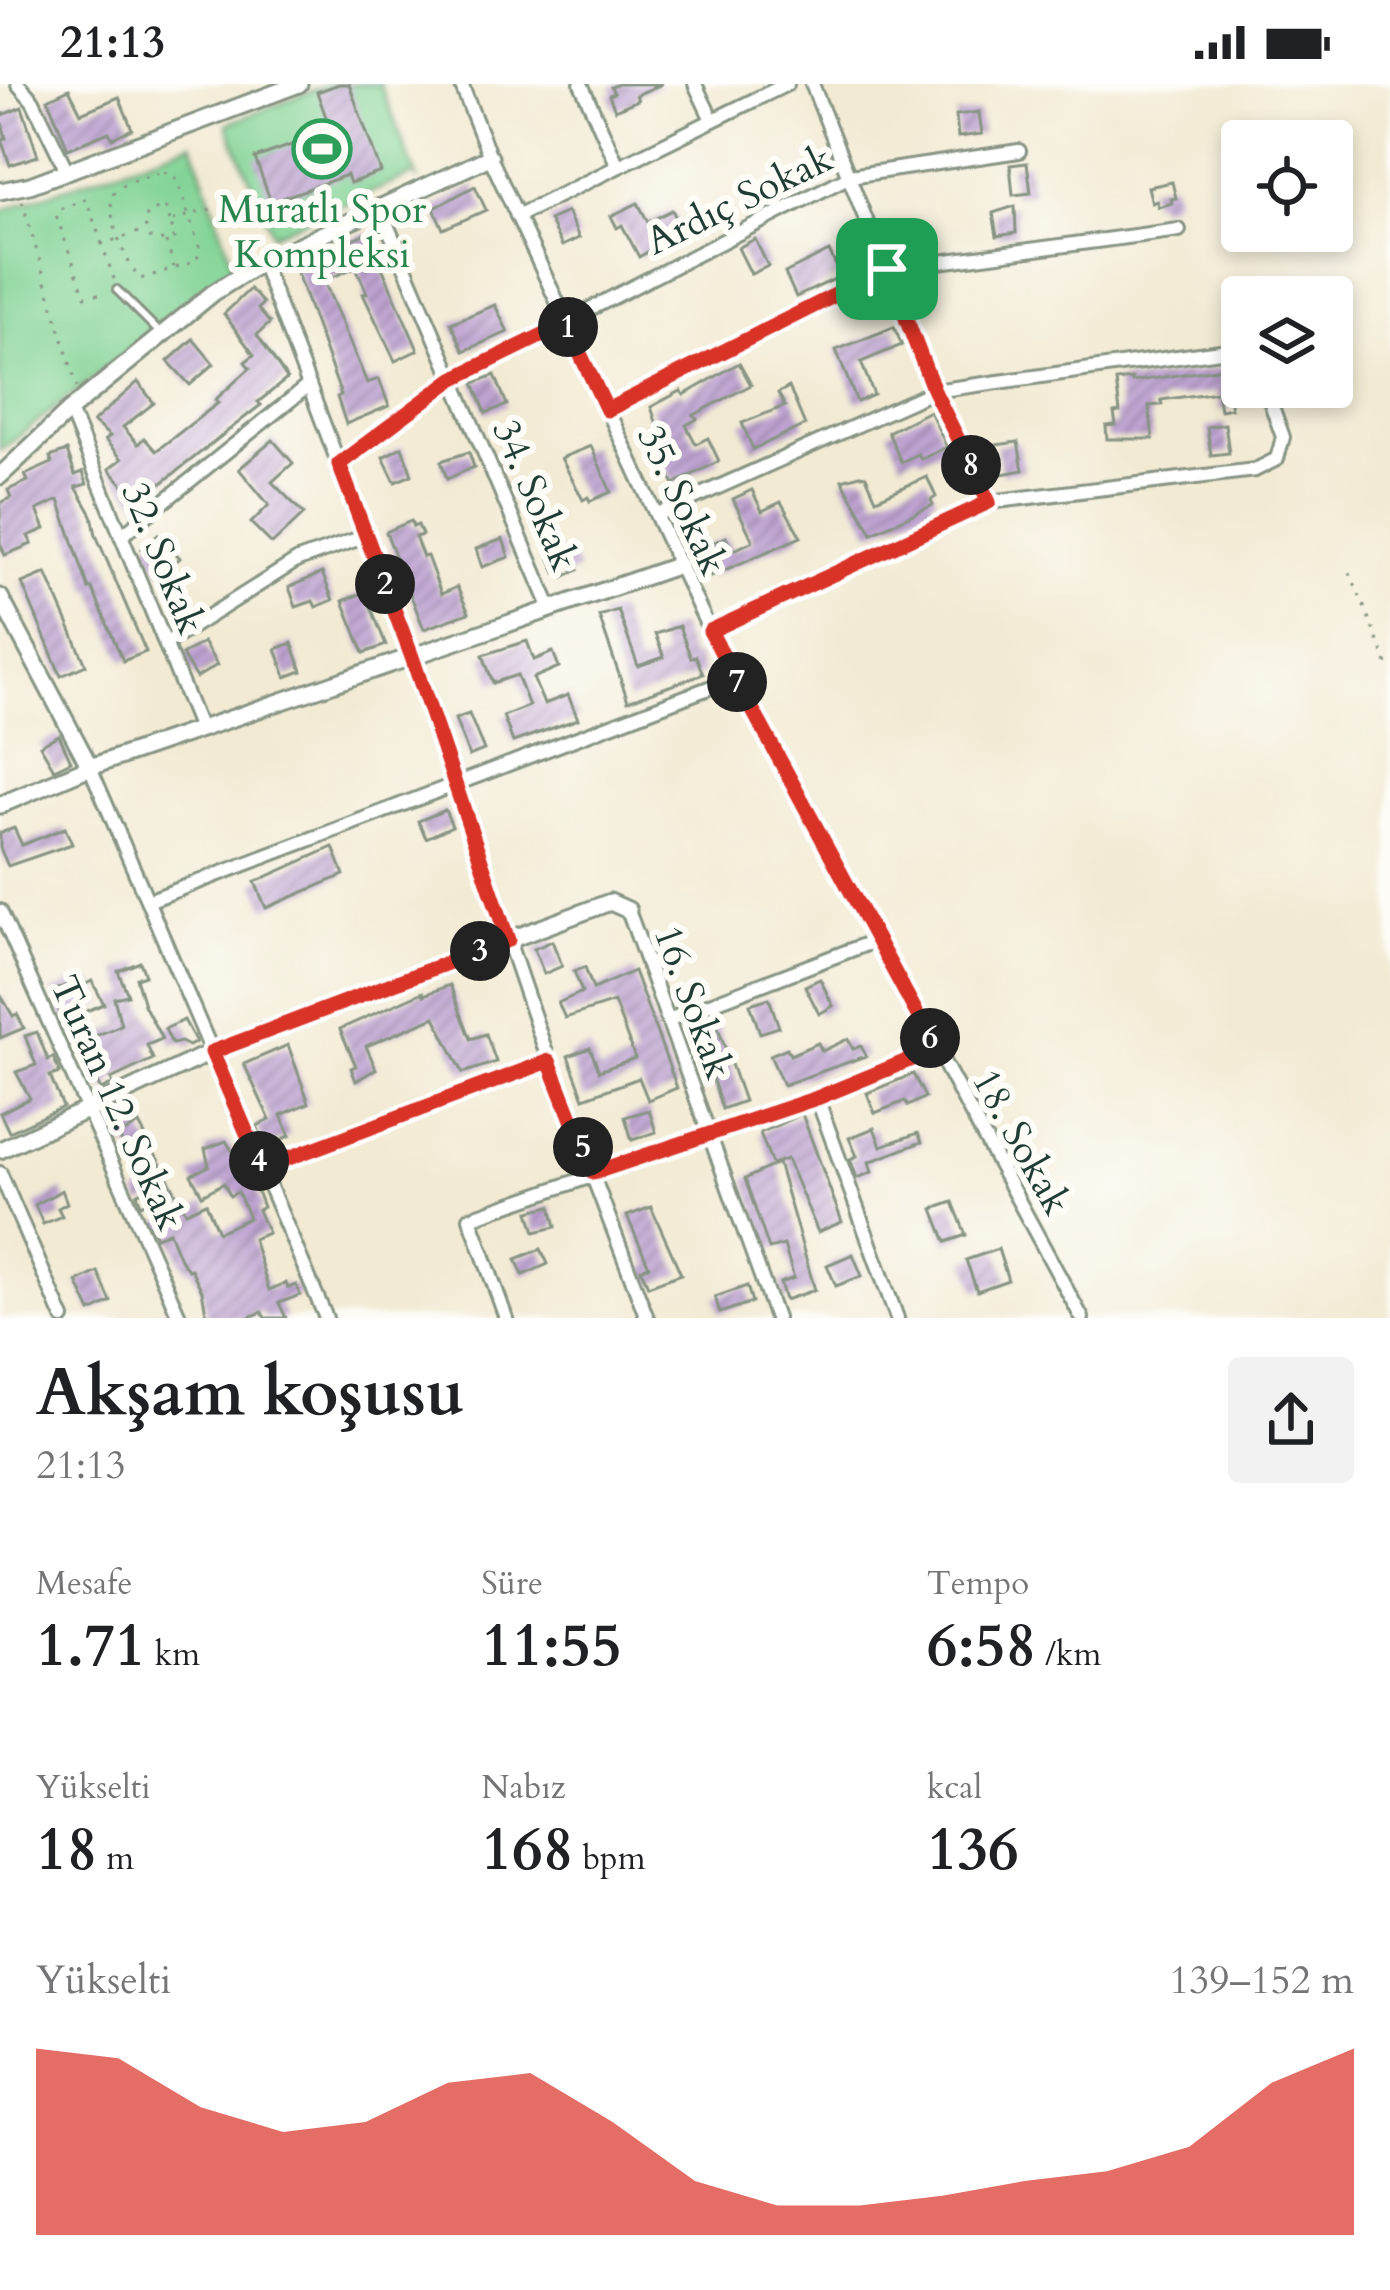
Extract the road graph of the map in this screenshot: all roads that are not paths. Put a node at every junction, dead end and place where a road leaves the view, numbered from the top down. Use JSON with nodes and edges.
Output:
{"nodes":[{"id":1,"x":18,"y":84,"type":"edge"},
{"id":2,"x":298,"y":84,"type":"edge"},
{"id":3,"x":461,"y":84,"type":"edge"},
{"id":4,"x":581,"y":84,"type":"edge"},
{"id":5,"x":695,"y":84,"type":"edge"},
{"id":6,"x":787,"y":84,"type":"edge"},
{"id":7,"x":812,"y":84,"type":"edge"},
{"id":8,"x":712,"y":120,"type":"junction"},
{"id":9,"x":1019,"y":151,"type":"dead end"},
{"id":10,"x":490,"y":157,"type":"junction"},
{"id":11,"x":618,"y":166,"type":"junction"},
{"id":12,"x":67,"y":172,"type":"junction"},
{"id":13,"x":850,"y":176,"type":"junction"},
{"id":14,"x":8,"y":190,"type":"edge"},
{"id":15,"x":379,"y":206,"type":"junction"},
{"id":16,"x":517,"y":216,"type":"junction"},
{"id":17,"x":1179,"y":230,"type":"dead end"},
{"id":18,"x":262,"y":262,"type":"junction"},
{"id":19,"x":887,"y":269,"type":"junction"},
{"id":20,"x":117,"y":290,"type":"road end"},
{"id":21,"x":564,"y":320,"type":"junction"},
{"id":22,"x":163,"y":335,"type":"junction"},
{"id":23,"x":1221,"y":351,"type":"edge"},
{"id":24,"x":453,"y":379,"type":"junction"},
{"id":25,"x":309,"y":385,"type":"junction"},
{"id":26,"x":934,"y":391,"type":"junction"},
{"id":27,"x":76,"y":405,"type":"junction"},
{"id":28,"x":1273,"y":408,"type":"edge"},
{"id":29,"x":607,"y":410,"type":"junction"},
{"id":30,"x":339,"y":464,"type":"junction"},
{"id":31,"x":0,"y":476,"type":"edge"},
{"id":32,"x":989,"y":502,"type":"junction"},
{"id":33,"x":658,"y":514,"type":"junction"},
{"id":34,"x":121,"y":536,"type":"junction"},
{"id":35,"x":366,"y":536,"type":"junction"},
{"id":36,"x":680,"y":566,"type":"junction"},
{"id":37,"x":0,"y":598,"type":"edge"},
{"id":38,"x":551,"y":610,"type":"junction"},
{"id":39,"x":710,"y":631,"type":"junction"},
{"id":40,"x":165,"y":644,"type":"junction"},
{"id":41,"x":412,"y":657,"type":"junction"},
{"id":42,"x":735,"y":678,"type":"junction"},
{"id":43,"x":200,"y":729,"type":"junction"},
{"id":44,"x":90,"y":766,"type":"junction"},
{"id":45,"x":454,"y":782,"type":"junction"},
{"id":46,"x":0,"y":805,"type":"edge"},
{"id":47,"x":148,"y":902,"type":"junction"},
{"id":48,"x":628,"y":910,"type":"joint"},
{"id":49,"x":0,"y":911,"type":"edge"},
{"id":50,"x":508,"y":940,"type":"junction"},
{"id":51,"x":878,"y":940,"type":"junction"},
{"id":52,"x":668,"y":1020,"type":"junction"},
{"id":53,"x":936,"y":1049,"type":"junction"},
{"id":54,"x":212,"y":1052,"type":"junction"},
{"id":55,"x":549,"y":1061,"type":"junction"},
{"id":56,"x":817,"y":1098,"type":"junction"},
{"id":57,"x":86,"y":1110,"type":"junction"},
{"id":58,"x":710,"y":1135,"type":"junction"},
{"id":59,"x":0,"y":1150,"type":"edge"},
{"id":60,"x":262,"y":1168,"type":"junction"},
{"id":61,"x":0,"y":1173,"type":"edge"},
{"id":62,"x":593,"y":1173,"type":"junction"},
{"id":63,"x":63,"y":1318,"type":"edge"},
{"id":64,"x":180,"y":1318,"type":"edge"},
{"id":65,"x":326,"y":1318,"type":"edge"},
{"id":66,"x":506,"y":1318,"type":"edge"},
{"id":67,"x":647,"y":1318,"type":"edge"},
{"id":68,"x":776,"y":1318,"type":"edge"},
{"id":69,"x":897,"y":1318,"type":"edge"},
{"id":70,"x":1082,"y":1318,"type":"edge"}],
"edges":[{"from":1,"to":12,"type":"street"},
{"from":2,"to":12,"type":"street"},
{"from":3,"to":10,"type":"street","name":"35. Sokak"},
{"from":4,"to":11,"type":"street"},
{"from":5,"to":8,"type":"street"},
{"from":6,"to":8,"type":"street"},
{"from":7,"to":13,"type":"street"},
{"from":8,"to":11,"type":"street"},
{"from":9,"to":13,"type":"street","name":"Ardıç Sokak"},
{"from":10,"to":15,"type":"street"},
{"from":10,"to":16,"type":"street","name":"35. Sokak"},
{"from":11,"to":16,"type":"street"},
{"from":12,"to":14,"type":"street"},
{"from":13,"to":19,"type":"street"},
{"from":13,"to":21,"type":"street","name":"Ardıç Sokak"},
{"from":15,"to":18,"type":"street"},
{"from":15,"to":24,"type":"street","name":"34. Sokak"},
{"from":16,"to":21,"type":"street","name":"35. Sokak"},
{"from":17,"to":19,"type":"street"},
{"from":18,"to":22,"type":"street"},
{"from":18,"to":25,"type":"street"},
{"from":19,"to":26,"type":"street"},
{"from":19,"to":29,"type":"street"},
{"from":20,"to":22,"type":"lane"},
{"from":21,"to":24,"type":"street","name":"Ardıç Sokak"},
{"from":21,"to":29,"type":"street","name":"35. Sokak"},
{"from":22,"to":27,"type":"street"},
{"from":23,"to":26,"type":"street"},
{"from":24,"to":30,"type":"street","name":"Ardıç Sokak"},
{"from":24,"to":38,"type":"street","name":"34. Sokak"},
{"from":25,"to":30,"type":"street"},
{"from":25,"to":34,"type":"street"},
{"from":26,"to":32,"type":"street"},
{"from":26,"to":33,"type":"street"},
{"from":27,"to":31,"type":"street"},
{"from":27,"to":34,"type":"street","name":"32. Sokak"},
{"from":28,"to":32,"type":"street"},
{"from":29,"to":33,"type":"street","name":"35. Sokak"},
{"from":30,"to":35,"type":"street"},
{"from":32,"to":39,"type":"street"},
{"from":33,"to":36,"type":"street","name":"35. Sokak"},
{"from":34,"to":40,"type":"street","name":"32. Sokak"},
{"from":35,"to":40,"type":"street"},
{"from":35,"to":41,"type":"street"},
{"from":36,"to":38,"type":"street"},
{"from":36,"to":39,"type":"street","name":"35. Sokak"},
{"from":37,"to":44,"type":"street"},
{"from":38,"to":41,"type":"street"},
{"from":39,"to":42,"type":"street","name":"35. Sokak"},
{"from":40,"to":43,"type":"street","name":"32. Sokak"},
{"from":41,"to":43,"type":"street"},
{"from":41,"to":45,"type":"street"},
{"from":42,"to":45,"type":"street"},
{"from":42,"to":51,"type":"street","name":"18. Sokak"},
{"from":43,"to":44,"type":"street"},
{"from":44,"to":46,"type":"street"},
{"from":44,"to":47,"type":"street"},
{"from":45,"to":47,"type":"street"},
{"from":45,"to":50,"type":"street"},
{"from":47,"to":54,"type":"street"},
{"from":48,"to":50,"type":"street"},
{"from":48,"to":52,"type":"street","name":"16. Sokak"},
{"from":49,"to":57,"type":"street","name":"Turan 12. Sokak"},
{"from":50,"to":54,"type":"street"},
{"from":50,"to":55,"type":"street"},
{"from":51,"to":52,"type":"street"},
{"from":51,"to":53,"type":"street","name":"18. Sokak"},
{"from":52,"to":58,"type":"street","name":"16. Sokak"},
{"from":53,"to":56,"type":"street"},
{"from":53,"to":70,"type":"street","name":"18. Sokak"},
{"from":54,"to":57,"type":"street"},
{"from":54,"to":60,"type":"street"},
{"from":55,"to":60,"type":"street"},
{"from":55,"to":62,"type":"street"},
{"from":56,"to":58,"type":"street"},
{"from":56,"to":69,"type":"street"},
{"from":57,"to":59,"type":"street"},
{"from":57,"to":64,"type":"street","name":"Turan 12. Sokak"},
{"from":58,"to":62,"type":"street"},
{"from":58,"to":68,"type":"street","name":"16. Sokak"},
{"from":60,"to":65,"type":"street"},
{"from":61,"to":63,"type":"street"},
{"from":62,"to":66,"type":"street"},
{"from":62,"to":67,"type":"street"}]}
